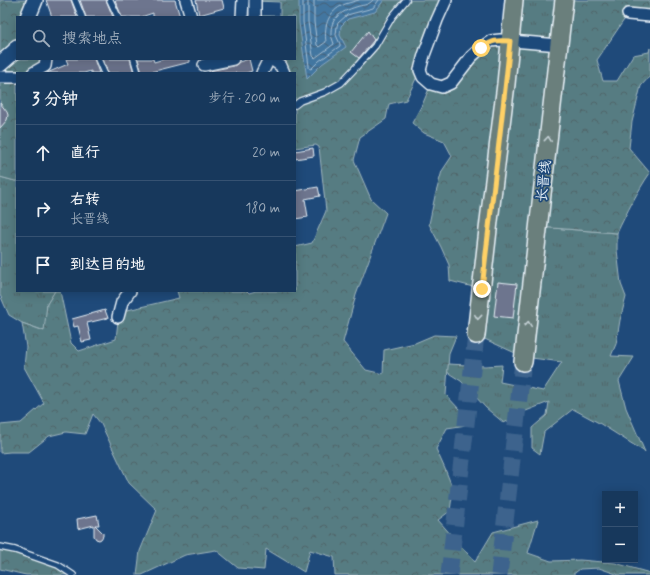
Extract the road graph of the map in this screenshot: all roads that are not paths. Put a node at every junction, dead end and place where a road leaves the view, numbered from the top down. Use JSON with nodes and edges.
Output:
{"nodes":[{"id":1,"x":35,"y":0,"type":"edge"},
{"id":2,"x":75,"y":0,"type":"edge"},
{"id":3,"x":110,"y":0,"type":"edge"},
{"id":4,"x":186,"y":0,"type":"edge"},
{"id":5,"x":243,"y":0,"type":"edge"},
{"id":6,"x":255,"y":0,"type":"edge"},
{"id":7,"x":406,"y":0,"type":"edge"},
{"id":8,"x":446,"y":0,"type":"edge"},
{"id":9,"x":514,"y":0,"type":"edge"},
{"id":10,"x":564,"y":0,"type":"edge"},
{"id":11,"x":628,"y":14,"type":"dead end"},
{"id":12,"x":28,"y":16,"type":"edge"},
{"id":13,"x":82,"y":16,"type":"edge"},
{"id":14,"x":118,"y":16,"type":"edge"},
{"id":15,"x":191,"y":16,"type":"edge"},
{"id":16,"x":242,"y":16,"type":"edge"},
{"id":17,"x":255,"y":16,"type":"edge"},
{"id":18,"x":650,"y":16,"type":"edge"},
{"id":19,"x":510,"y":41,"type":"junction"},
{"id":20,"x":559,"y":45,"type":"junction"},
{"id":21,"x":16,"y":50,"type":"edge"},
{"id":22,"x":46,"y":60,"type":"edge"},
{"id":23,"x":98,"y":60,"type":"edge"},
{"id":24,"x":134,"y":60,"type":"edge"},
{"id":25,"x":229,"y":60,"type":"edge"},
{"id":26,"x":269,"y":60,"type":"edge"},
{"id":27,"x":272,"y":60,"type":"edge"},
{"id":28,"x":0,"y":64,"type":"edge"},
{"id":29,"x":204,"y":66,"type":"edge"},
{"id":30,"x":35,"y":72,"type":"edge"},
{"id":31,"x":104,"y":72,"type":"edge"},
{"id":32,"x":138,"y":72,"type":"edge"},
{"id":33,"x":263,"y":72,"type":"edge"},
{"id":34,"x":284,"y":72,"type":"edge"},
{"id":35,"x":0,"y":77,"type":"edge"},
{"id":36,"x":16,"y":77,"type":"edge"},
{"id":37,"x":296,"y":104,"type":"edge"},
{"id":38,"x":129,"y":292,"type":"edge"},
{"id":39,"x":118,"y":317,"type":"dead end"},
{"id":40,"x":476,"y":335,"type":"tunnel mouth"},
{"id":41,"x":524,"y":362,"type":"tunnel mouth"},
{"id":42,"x":0,"y":547,"type":"edge"},
{"id":43,"x":73,"y":575,"type":"edge"}],
"edges":[{"from":1,"to":12,"type":"street"},
{"from":2,"to":13,"type":"lane"},
{"from":3,"to":14,"type":"lane"},
{"from":4,"to":15,"type":"street"},
{"from":5,"to":16,"type":"street"},
{"from":6,"to":17,"type":"street"},
{"from":7,"to":37,"type":"lane"},
{"from":8,"to":19,"type":"street"},
{"from":9,"to":19,"type":"main road"},
{"from":10,"to":20,"type":"main road","name":"长晋线"},
{"from":11,"to":18,"type":"street"},
{"from":19,"to":20,"type":"street"},
{"from":19,"to":40,"type":"main road","one_way":true},
{"from":41,"to":20,"type":"main road","name":"长晋线","one_way":true},
{"from":21,"to":28,"type":"street"},
{"from":22,"to":30,"type":"street"},
{"from":23,"to":31,"type":"lane"},
{"from":24,"to":32,"type":"lane"},
{"from":25,"to":29,"type":"street"},
{"from":26,"to":33,"type":"street"},
{"from":27,"to":34,"type":"street"},
{"from":35,"to":36,"type":"street"},
{"from":38,"to":39,"type":"street"},
{"from":42,"to":43,"type":"lane"}]}
